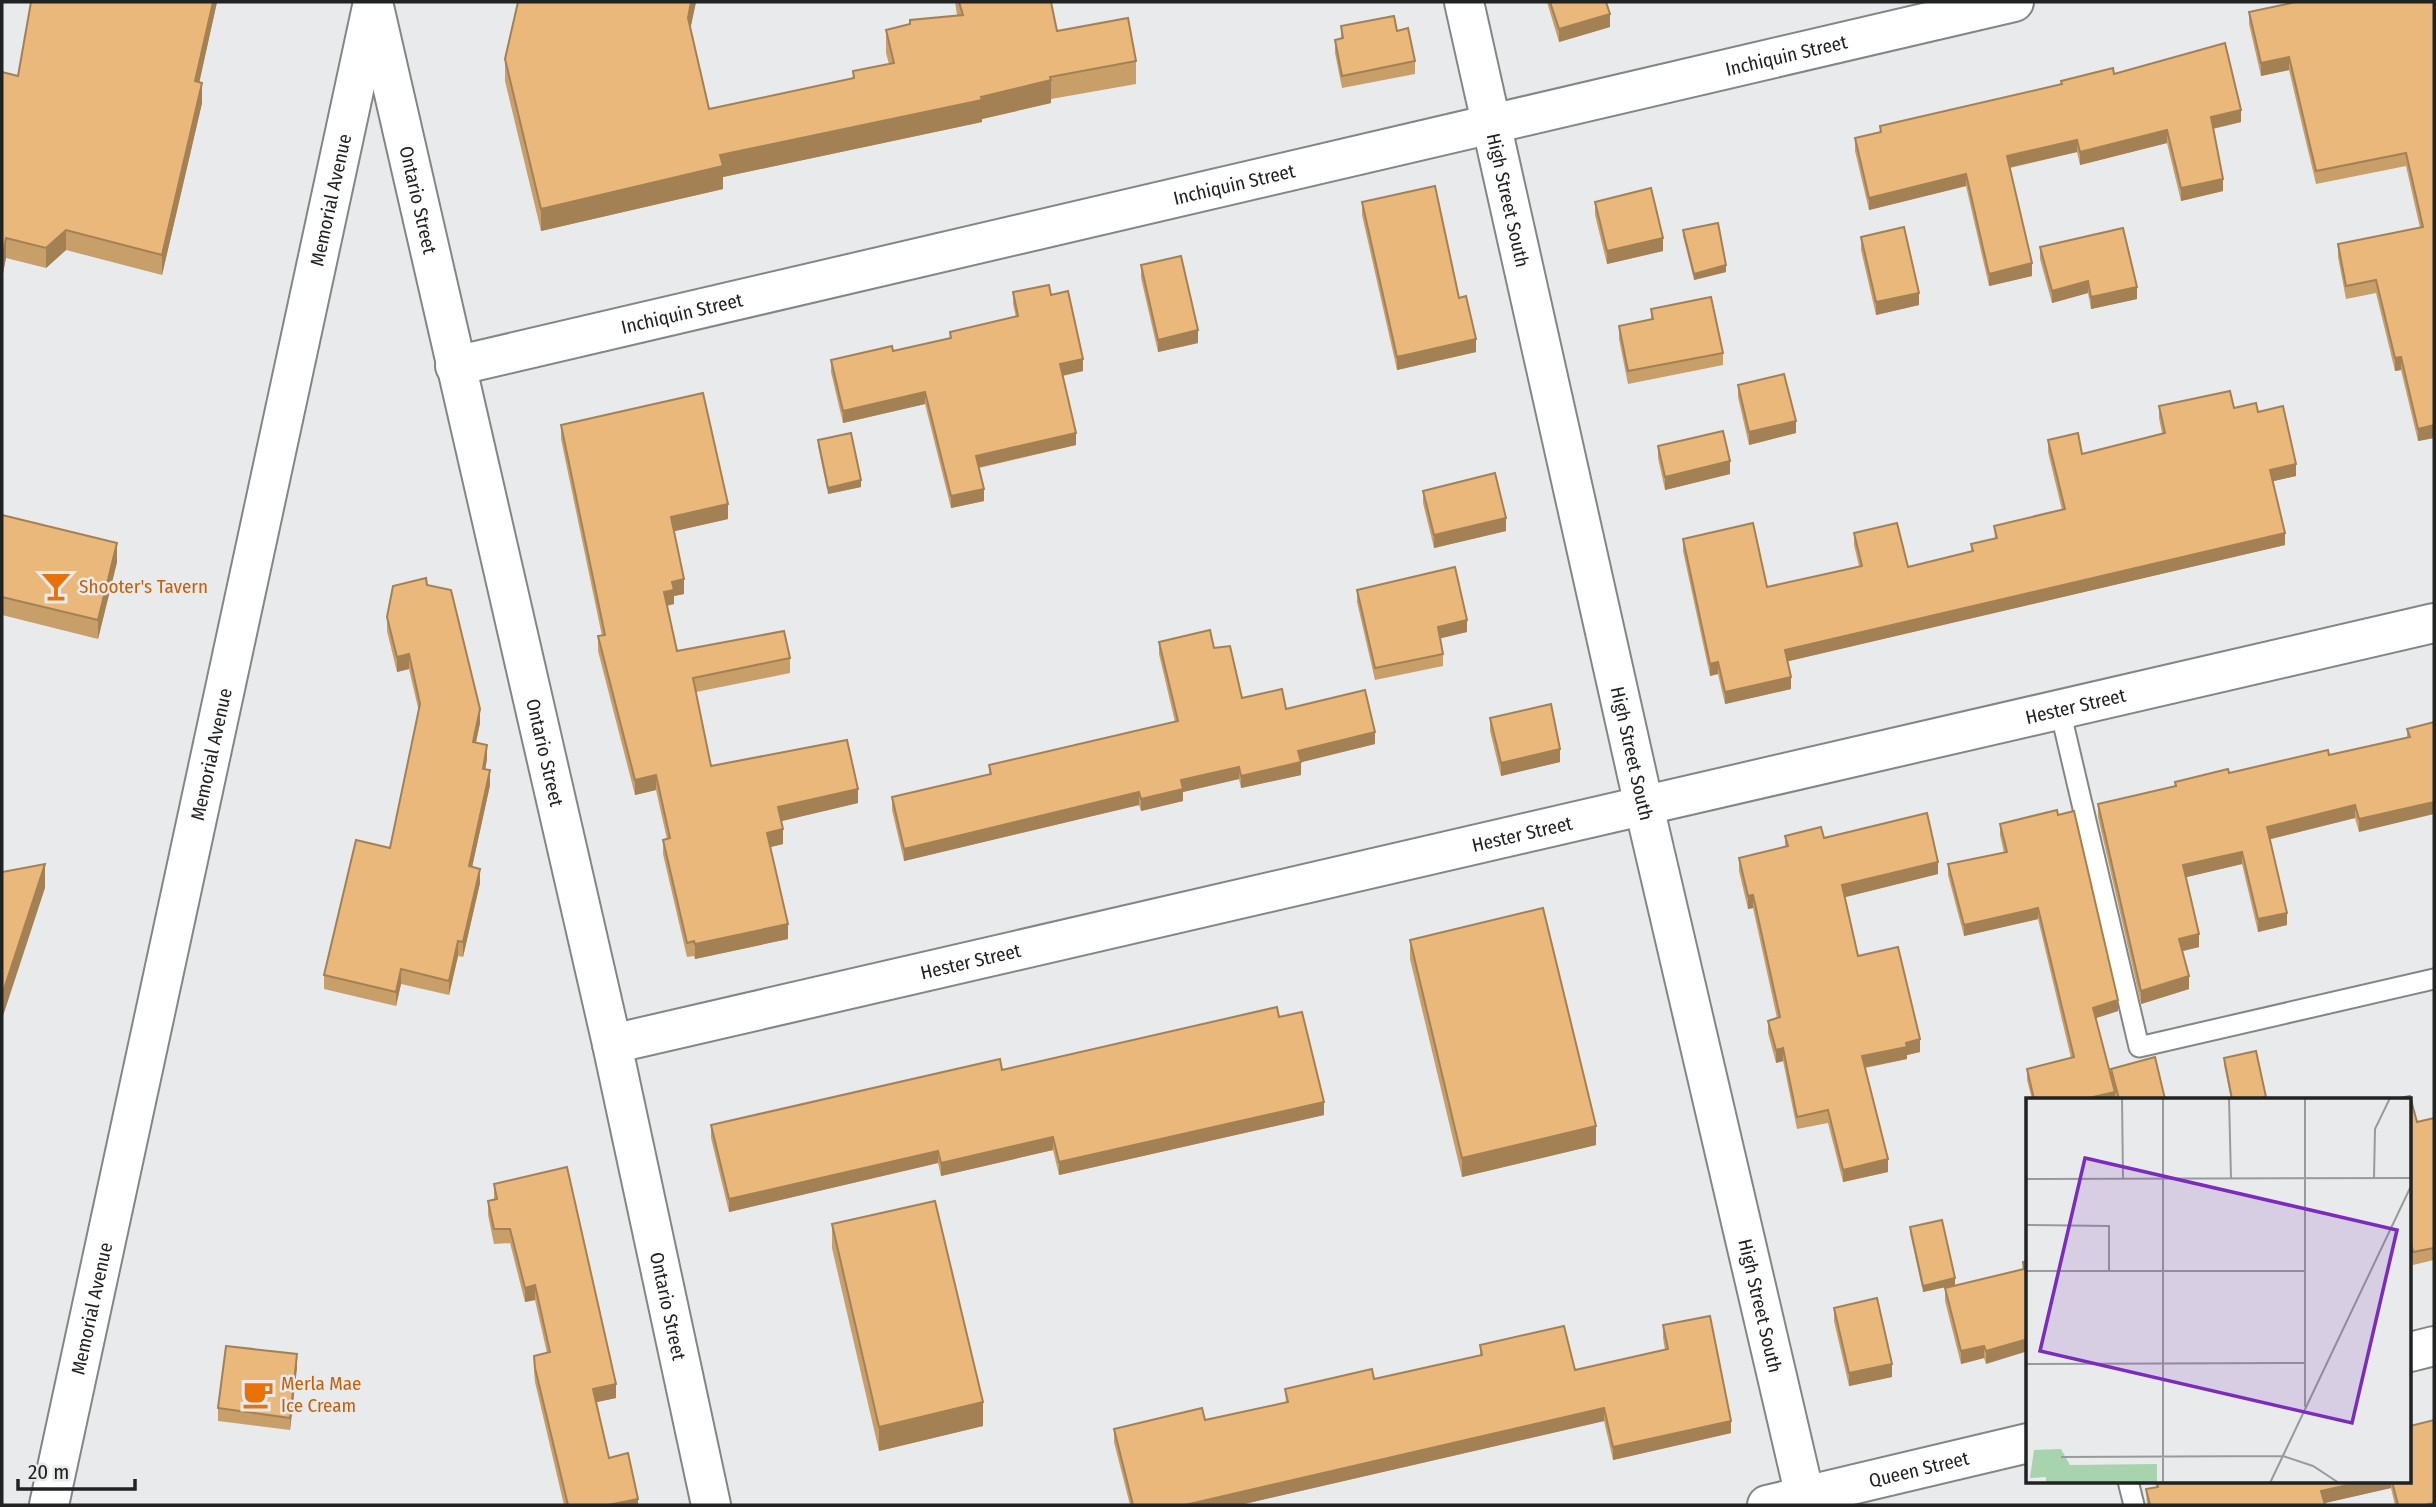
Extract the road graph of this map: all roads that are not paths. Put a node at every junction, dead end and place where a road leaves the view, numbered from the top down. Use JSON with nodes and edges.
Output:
{"nodes":[{"id":1,"x":373,"y":2,"type":"edge"},
{"id":2,"x":1464,"y":2,"type":"edge"},
{"id":3,"x":2014,"y":2,"type":"edge"},
{"id":4,"x":1491,"y":125,"type":"junction"},
{"id":5,"x":455,"y":366,"type":"junction"},
{"id":6,"x":2434,"y":623,"type":"edge"},
{"id":7,"x":2060,"y":710,"type":"junction"},
{"id":8,"x":1644,"y":806,"type":"junction"},
{"id":9,"x":2434,"y":979,"type":"edge"},
{"id":10,"x":612,"y":1044,"type":"junction"},
{"id":11,"x":2434,"y":1346,"type":"edge"},
{"id":12,"x":2412,"y":1352,"type":"edge"},
{"id":13,"x":2026,"y":1444,"type":"edge"},
{"id":14,"x":2128,"y":1482,"type":"edge"},
{"id":15,"x":1806,"y":1501,"type":"edge"},
{"id":16,"x":49,"y":1505,"type":"edge"},
{"id":17,"x":711,"y":1505,"type":"edge"},
{"id":18,"x":1767,"y":1505,"type":"edge"},
{"id":19,"x":2134,"y":1505,"type":"edge"}],
"edges":[{"from":1,"to":5,"type":"street","name":"Ontario Street"},
{"from":1,"to":16,"type":"street","name":"Memorial Avenue"},
{"from":2,"to":4,"type":"street","name":"High Street South"},
{"from":3,"to":4,"type":"street","name":"Inchiquin Street"},
{"from":4,"to":5,"type":"street","name":"Inchiquin Street"},
{"from":4,"to":8,"type":"street","name":"High Street South"},
{"from":5,"to":10,"type":"street","name":"Ontario Street"},
{"from":6,"to":7,"type":"street","name":"Hester Street"},
{"from":7,"to":8,"type":"street","name":"Hester Street"},
{"from":7,"to":9,"type":"lane"},
{"from":8,"to":10,"type":"street","name":"Hester Street"},
{"from":8,"to":15,"type":"street","name":"High Street South"},
{"from":10,"to":17,"type":"street","name":"Ontario Street"},
{"from":11,"to":12,"type":"street"},
{"from":13,"to":15,"type":"street","name":"Queen Street"},
{"from":14,"to":19,"type":"lane"},
{"from":15,"to":18,"type":"street","name":"Queen Street"}]}
